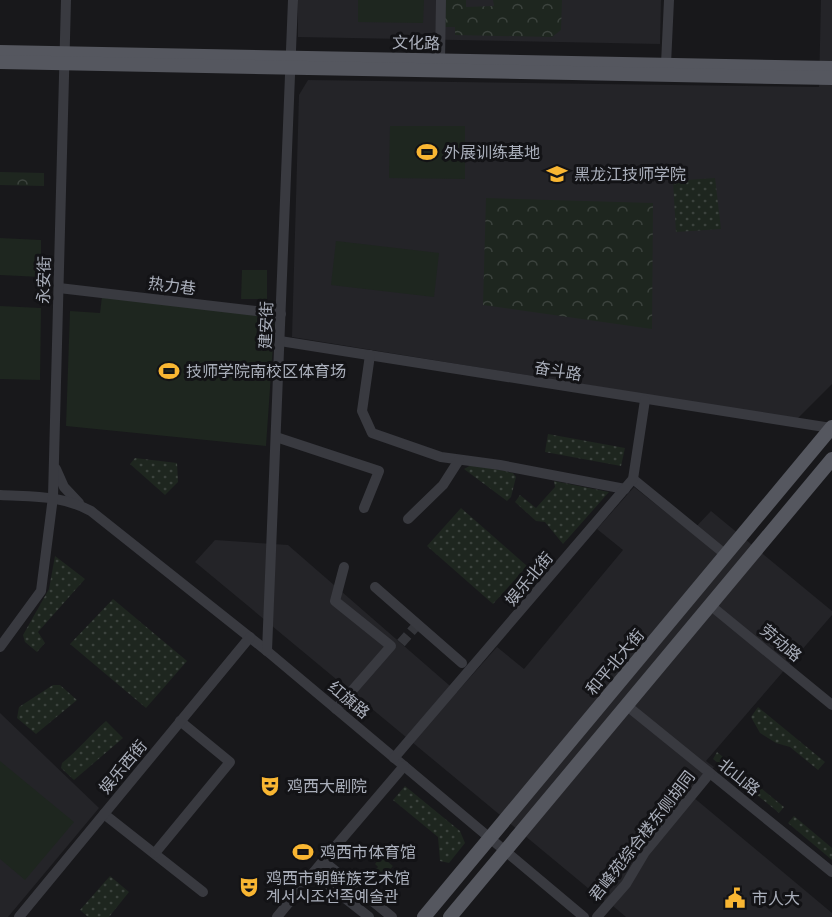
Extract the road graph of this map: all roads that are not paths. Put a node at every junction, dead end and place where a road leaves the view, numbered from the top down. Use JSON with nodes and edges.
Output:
{"nodes":[{"id":1,"x":66,"y":0,"type":"edge"},
{"id":2,"x":293,"y":0,"type":"edge"},
{"id":3,"x":441,"y":0,"type":"edge"},
{"id":4,"x":669,"y":0,"type":"edge"},
{"id":5,"x":0,"y":52,"type":"edge"},
{"id":6,"x":64,"y":58,"type":"junction"},
{"id":7,"x":441,"y":60,"type":"junction"},
{"id":8,"x":0,"y":62,"type":"edge"},
{"id":9,"x":292,"y":63,"type":"junction"},
{"id":10,"x":658,"y":68,"type":"junction"},
{"id":11,"x":832,"y":68,"type":"edge"},
{"id":12,"x":832,"y":78,"type":"edge"},
{"id":13,"x":59,"y":288,"type":"junction"},
{"id":14,"x":281,"y":314,"type":"junction"},
{"id":15,"x":280,"y":341,"type":"junction"},
{"id":16,"x":370,"y":356,"type":"junction"},
{"id":17,"x":645,"y":400,"type":"junction"},
{"id":18,"x":832,"y":428,"type":"edge"},
{"id":19,"x":276,"y":437,"type":"junction"},
{"id":20,"x":832,"y":459,"type":"edge"},
{"id":21,"x":459,"y":460,"type":"junction"},
{"id":22,"x":54,"y":465,"type":"junction"},
{"id":23,"x":633,"y":479,"type":"junction"},
{"id":24,"x":625,"y":489,"type":"junction"},
{"id":25,"x":0,"y":495,"type":"edge"},
{"id":26,"x":53,"y":497,"type":"junction"},
{"id":27,"x":364,"y":508,"type":"dead end"},
{"id":28,"x":87,"y":509,"type":"junction"},
{"id":29,"x":408,"y":519,"type":"dead end"},
{"id":30,"x":726,"y":555,"type":"junction"},
{"id":31,"x":344,"y":567,"type":"dead end"},
{"id":32,"x":375,"y":588,"type":"dead end"},
{"id":33,"x":710,"y":605,"type":"junction"},
{"id":34,"x":249,"y":637,"type":"junction"},
{"id":35,"x":0,"y":647,"type":"edge"},
{"id":36,"x":267,"y":651,"type":"junction"},
{"id":37,"x":462,"y":663,"type":"dead end"},
{"id":38,"x":626,"y":705,"type":"junction"},
{"id":39,"x":832,"y":705,"type":"edge"},
{"id":40,"x":336,"y":709,"type":"junction"},
{"id":41,"x":180,"y":721,"type":"junction"},
{"id":42,"x":394,"y":758,"type":"junction"},
{"id":43,"x":404,"y":766,"type":"junction"},
{"id":44,"x":710,"y":773,"type":"junction"},
{"id":45,"x":104,"y":814,"type":"junction"},
{"id":46,"x":490,"y":838,"type":"junction"},
{"id":47,"x":506,"y":851,"type":"junction"},
{"id":48,"x":155,"y":853,"type":"junction"},
{"id":49,"x":323,"y":861,"type":"junction"},
{"id":50,"x":832,"y":872,"type":"edge"},
{"id":51,"x":313,"y":873,"type":"junction"},
{"id":52,"x":203,"y":892,"type":"dead end"},
{"id":53,"x":19,"y":917,"type":"edge"},
{"id":54,"x":277,"y":917,"type":"edge"},
{"id":55,"x":369,"y":917,"type":"edge"},
{"id":56,"x":392,"y":917,"type":"edge"},
{"id":57,"x":424,"y":917,"type":"edge"},
{"id":58,"x":450,"y":917,"type":"edge"},
{"id":59,"x":584,"y":917,"type":"edge"},
{"id":60,"x":597,"y":917,"type":"edge"}],
"edges":[{"from":1,"to":6,"type":"street","name":"永安街"},
{"from":2,"to":9,"type":"street","name":"建安街"},
{"from":3,"to":7,"type":"street"},
{"from":4,"to":10,"type":"street"},
{"from":5,"to":6,"type":"main road","name":"文化路"},
{"from":6,"to":8,"type":"main road","name":"文化路"},
{"from":6,"to":9,"type":"main road","name":"文化路"},
{"from":6,"to":13,"type":"street","name":"永安街"},
{"from":7,"to":9,"type":"main road","name":"文化路"},
{"from":7,"to":10,"type":"main road","name":"文化路"},
{"from":9,"to":10,"type":"main road","name":"文化路"},
{"from":9,"to":14,"type":"street","name":"建安街"},
{"from":10,"to":11,"type":"main road","name":"文化路"},
{"from":10,"to":12,"type":"main road","name":"文化路"},
{"from":13,"to":14,"type":"street","name":"热力巷"},
{"from":13,"to":22,"type":"street","name":"永安街"},
{"from":14,"to":15,"type":"street","name":"建安街"},
{"from":15,"to":16,"type":"street","name":"奋斗路"},
{"from":15,"to":19,"type":"street","name":"建安街"},
{"from":16,"to":17,"type":"street","name":"奋斗路"},
{"from":16,"to":21,"type":"street"},
{"from":17,"to":18,"type":"street","name":"奋斗路"},
{"from":17,"to":23,"type":"street"},
{"from":18,"to":30,"type":"main road","name":"和平北大街"},
{"from":19,"to":27,"type":"street"},
{"from":19,"to":36,"type":"street","name":"建安街"},
{"from":20,"to":33,"type":"main road"},
{"from":21,"to":24,"type":"street"},
{"from":21,"to":29,"type":"street"},
{"from":22,"to":26,"type":"street","name":"永安街"},
{"from":22,"to":28,"type":"street"},
{"from":23,"to":24,"type":"street","name":"娱乐北街"},
{"from":23,"to":30,"type":"street"},
{"from":24,"to":42,"type":"street","name":"娱乐北街"},
{"from":25,"to":26,"type":"street"},
{"from":26,"to":28,"type":"street"},
{"from":26,"to":35,"type":"street","name":"永安街"},
{"from":28,"to":34,"type":"street","name":"红旗路"},
{"from":30,"to":46,"type":"main road","name":"和平北大街"},
{"from":31,"to":40,"type":"street"},
{"from":32,"to":37,"type":"street"},
{"from":33,"to":38,"type":"main road"},
{"from":33,"to":39,"type":"street","name":"劳动路"},
{"from":34,"to":36,"type":"street","name":"红旗路"},
{"from":34,"to":41,"type":"street","name":"娱乐西街"},
{"from":36,"to":40,"type":"street","name":"红旗路"},
{"from":38,"to":44,"type":"street","name":"北山路"},
{"from":38,"to":47,"type":"main road"},
{"from":40,"to":42,"type":"street","name":"红旗路"},
{"from":41,"to":45,"type":"street","name":"娱乐西街"},
{"from":41,"to":48,"type":"street"},
{"from":42,"to":43,"type":"street","name":"红旗路"},
{"from":43,"to":46,"type":"street","name":"红旗路"},
{"from":43,"to":49,"type":"street"},
{"from":44,"to":50,"type":"street","name":"北山路"},
{"from":44,"to":60,"type":"street","name":"君峰苑综合楼东侧胡同"},
{"from":45,"to":48,"type":"street"},
{"from":45,"to":53,"type":"street","name":"娱乐西街"},
{"from":46,"to":47,"type":"street","name":"红旗路"},
{"from":46,"to":57,"type":"main road","name":"和平北大街"},
{"from":47,"to":58,"type":"main road"},
{"from":47,"to":59,"type":"street","name":"红旗路"},
{"from":48,"to":52,"type":"street"},
{"from":49,"to":51,"type":"street"},
{"from":49,"to":56,"type":"street"},
{"from":51,"to":54,"type":"street"},
{"from":51,"to":55,"type":"street"}]}
